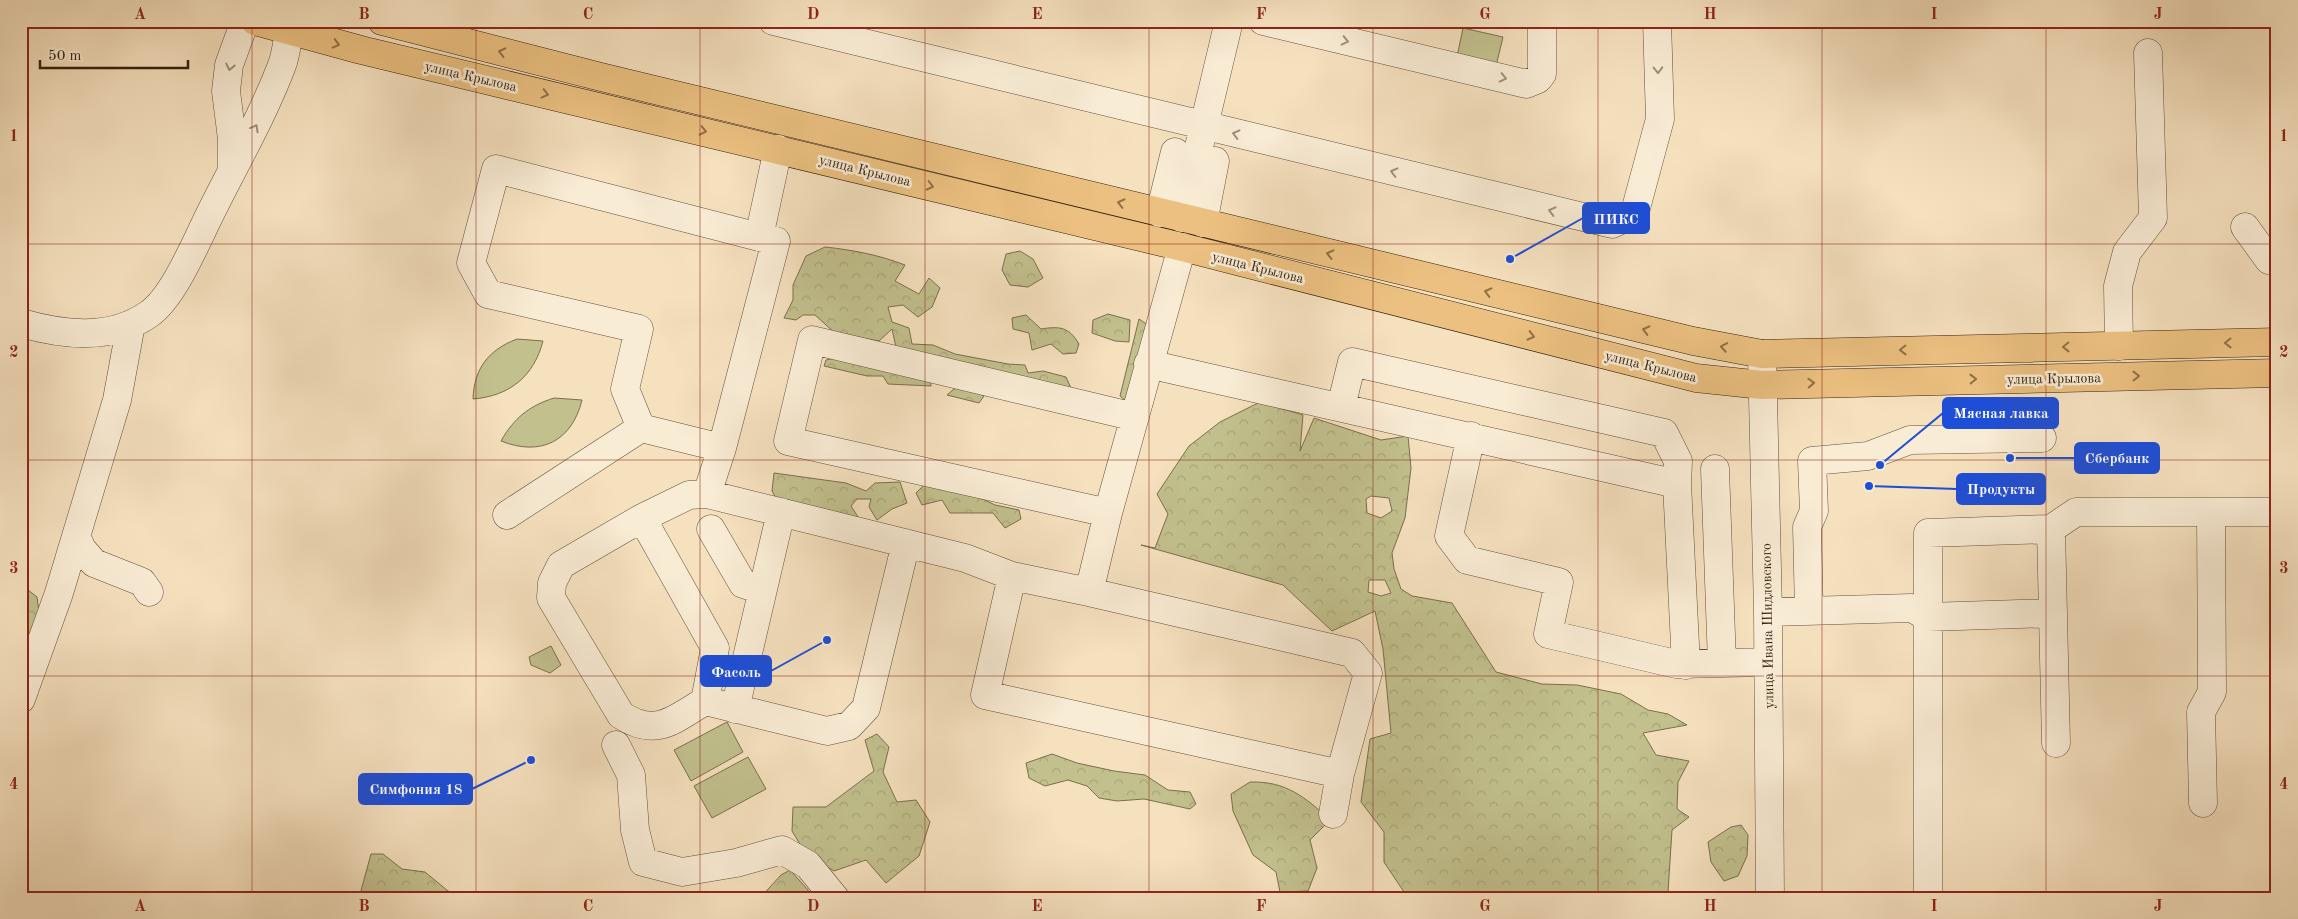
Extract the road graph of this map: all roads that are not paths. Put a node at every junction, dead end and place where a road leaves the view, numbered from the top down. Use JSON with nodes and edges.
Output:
{"nodes":[{"id":1,"x":245,"y":21,"type":"edge"},
{"id":2,"x":255,"y":21,"type":"edge"},
{"id":3,"x":382,"y":21,"type":"edge"},
{"id":4,"x":773,"y":21,"type":"edge"},
{"id":5,"x":1229,"y":21,"type":"edge"},
{"id":6,"x":1263,"y":21,"type":"edge"},
{"id":7,"x":1542,"y":21,"type":"edge"},
{"id":8,"x":1657,"y":21,"type":"edge"},
{"id":9,"x":290,"y":26,"type":"edge"},
{"id":10,"x":819,"y":27,"type":"edge"},
{"id":11,"x":2148,"y":53,"type":"dead end"},
{"id":12,"x":1204,"y":126,"type":"junction"},
{"id":13,"x":778,"y":149,"type":"junction"},
{"id":14,"x":1175,"y":152,"type":"dead end"},
{"id":15,"x":1215,"y":161,"type":"dead end"},
{"id":16,"x":232,"y":170,"type":"junction"},
{"id":17,"x":1182,"y":218,"type":"junction"},
{"id":18,"x":2245,"y":227,"type":"dead end"},
{"id":19,"x":759,"y":237,"type":"junction"},
{"id":20,"x":1182,"y":247,"type":"junction"},
{"id":21,"x":2277,"y":259,"type":"edge"},
{"id":22,"x":21,"y":323,"type":"edge"},
{"id":23,"x":131,"y":324,"type":"junction"},
{"id":24,"x":2277,"y":342,"type":"edge"},
{"id":25,"x":2119,"y":346,"type":"junction"},
{"id":26,"x":1762,"y":354,"type":"junction"},
{"id":27,"x":1148,"y":364,"type":"junction"},
{"id":28,"x":2277,"y":373,"type":"edge"},
{"id":29,"x":1762,"y":385,"type":"junction"},
{"id":30,"x":1341,"y":407,"type":"junction"},
{"id":31,"x":1135,"y":417,"type":"junction"},
{"id":32,"x":641,"y":428,"type":"junction"},
{"id":33,"x":1471,"y":436,"type":"junction"},
{"id":34,"x":2042,"y":438,"type":"dead end"},
{"id":35,"x":722,"y":448,"type":"junction"},
{"id":36,"x":1715,"y":469,"type":"dead end"},
{"id":37,"x":1677,"y":484,"type":"junction"},
{"id":38,"x":708,"y":494,"type":"junction"},
{"id":39,"x":781,"y":512,"type":"junction"},
{"id":40,"x":2211,"y":512,"type":"junction"},
{"id":41,"x":2277,"y":512,"type":"edge"},
{"id":42,"x":1108,"y":513,"type":"junction"},
{"id":43,"x":507,"y":515,"type":"dead end"},
{"id":44,"x":642,"y":518,"type":"junction"},
{"id":45,"x":711,"y":529,"type":"dead end"},
{"id":46,"x":2051,"y":529,"type":"junction"},
{"id":47,"x":76,"y":536,"type":"junction"},
{"id":48,"x":906,"y":543,"type":"junction"},
{"id":49,"x":1012,"y":576,"type":"junction"},
{"id":50,"x":762,"y":590,"type":"junction"},
{"id":51,"x":149,"y":592,"type":"dead end"},
{"id":52,"x":1090,"y":592,"type":"junction"},
{"id":53,"x":1810,"y":611,"type":"junction"},
{"id":54,"x":1768,"y":612,"type":"junction"},
{"id":55,"x":2053,"y":614,"type":"junction"},
{"id":56,"x":1928,"y":617,"type":"junction"},
{"id":57,"x":1768,"y":662,"type":"junction"},
{"id":58,"x":1722,"y":663,"type":"junction"},
{"id":59,"x":1686,"y":665,"type":"junction"},
{"id":60,"x":21,"y":698,"type":"edge"},
{"id":61,"x":705,"y":701,"type":"junction"},
{"id":62,"x":735,"y":709,"type":"junction"},
{"id":63,"x":2056,"y":743,"type":"dead end"},
{"id":64,"x":616,"y":745,"type":"dead end"},
{"id":65,"x":1340,"y":774,"type":"junction"},
{"id":66,"x":2203,"y":803,"type":"dead end"},
{"id":67,"x":1333,"y":814,"type":"dead end"},
{"id":68,"x":835,"y":898,"type":"edge"},
{"id":69,"x":1770,"y":898,"type":"edge"},
{"id":70,"x":1928,"y":898,"type":"edge"}],
"edges":[{"from":1,"to":16,"type":"street","one_way":true},
{"from":2,"to":9,"type":"main road","name":"улица Крылова"},
{"from":17,"to":3,"type":"main road","name":"улица Крылова","one_way":true},
{"from":4,"to":10,"type":"street"},
{"from":5,"to":12,"type":"street"},
{"from":6,"to":7,"type":"street","one_way":true},
{"from":8,"to":12,"type":"street","one_way":true},
{"from":9,"to":13,"type":"main road","name":"улица Крылова","one_way":true},
{"from":16,"to":9,"type":"street","one_way":true},
{"from":10,"to":12,"type":"street"},
{"from":11,"to":25,"type":"street"},
{"from":12,"to":17,"type":"street"},
{"from":13,"to":19,"type":"street"},
{"from":13,"to":20,"type":"main road","name":"улица Крылова","one_way":true},
{"from":14,"to":17,"type":"street"},
{"from":15,"to":17,"type":"street"},
{"from":16,"to":23,"type":"street"},
{"from":26,"to":17,"type":"main road","name":"улица Крылова","one_way":true},
{"from":18,"to":21,"type":"street"},
{"from":19,"to":32,"type":"street"},
{"from":19,"to":35,"type":"street"},
{"from":20,"to":27,"type":"street"},
{"from":20,"to":29,"type":"main road","name":"улица Крылова","one_way":true},
{"from":22,"to":23,"type":"street"},
{"from":23,"to":47,"type":"street"},
{"from":24,"to":25,"type":"main road","name":"улица Крылова","one_way":true},
{"from":25,"to":26,"type":"main road","name":"улица Крылова","one_way":true},
{"from":26,"to":29,"type":"street","name":"улица Ивана Шидловского"},
{"from":27,"to":30,"type":"street"},
{"from":27,"to":31,"type":"street"},
{"from":29,"to":28,"type":"main road","name":"улица Крылова","one_way":true},
{"from":29,"to":54,"type":"street","name":"улица Ивана Шидловского"},
{"from":30,"to":33,"type":"street"},
{"from":30,"to":37,"type":"street"},
{"from":31,"to":42,"type":"street"},
{"from":31,"to":42,"type":"street"},
{"from":32,"to":35,"type":"street"},
{"from":32,"to":43,"type":"street"},
{"from":33,"to":37,"type":"street"},
{"from":33,"to":59,"type":"street"},
{"from":34,"to":53,"type":"street"},
{"from":35,"to":38,"type":"street"},
{"from":36,"to":58,"type":"street"},
{"from":37,"to":59,"type":"street"},
{"from":38,"to":39,"type":"street"},
{"from":38,"to":44,"type":"street"},
{"from":39,"to":48,"type":"street"},
{"from":39,"to":50,"type":"street"},
{"from":40,"to":41,"type":"street"},
{"from":40,"to":46,"type":"street"},
{"from":40,"to":66,"type":"street"},
{"from":42,"to":52,"type":"street"},
{"from":44,"to":61,"type":"street"},
{"from":44,"to":61,"type":"street"},
{"from":45,"to":50,"type":"street"},
{"from":46,"to":55,"type":"street"},
{"from":46,"to":56,"type":"street"},
{"from":47,"to":51,"type":"street"},
{"from":47,"to":60,"type":"street"},
{"from":48,"to":49,"type":"street"},
{"from":48,"to":62,"type":"street"},
{"from":49,"to":52,"type":"street"},
{"from":49,"to":65,"type":"street"},
{"from":50,"to":62,"type":"street"},
{"from":52,"to":65,"type":"street"},
{"from":53,"to":54,"type":"street"},
{"from":53,"to":56,"type":"street"},
{"from":54,"to":57,"type":"street","name":"улица Ивана Шидловского"},
{"from":55,"to":56,"type":"street"},
{"from":55,"to":63,"type":"street"},
{"from":56,"to":70,"type":"street"},
{"from":57,"to":58,"type":"street"},
{"from":57,"to":69,"type":"street","name":"улица Ивана Шидловского"},
{"from":58,"to":59,"type":"street"},
{"from":61,"to":62,"type":"street"},
{"from":64,"to":68,"type":"street"},
{"from":65,"to":67,"type":"street"}]}
